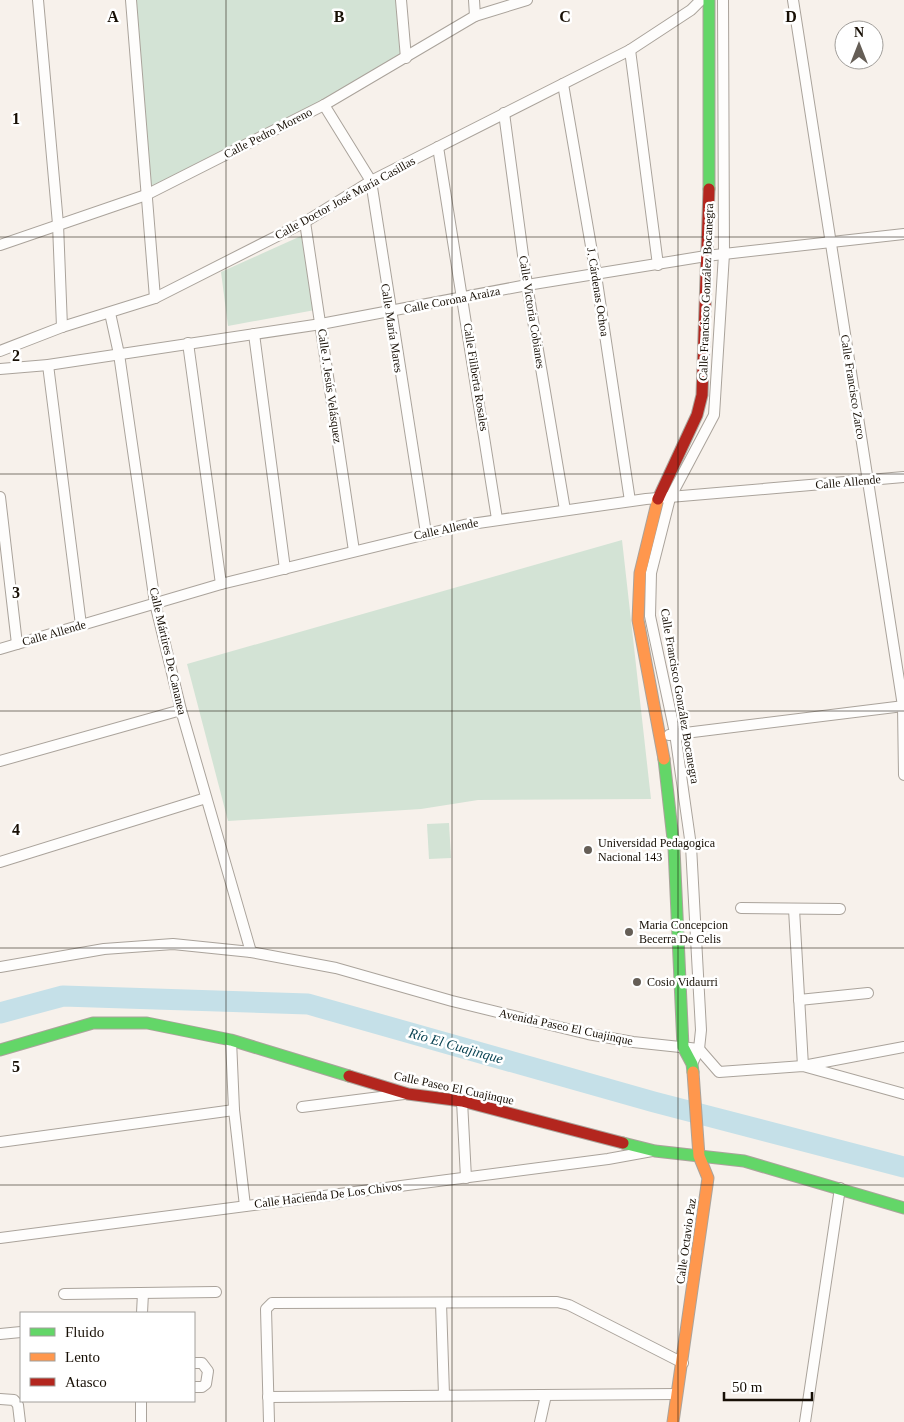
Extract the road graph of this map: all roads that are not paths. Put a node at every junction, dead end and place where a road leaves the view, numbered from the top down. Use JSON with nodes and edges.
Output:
{"nodes":[{"id":1,"x":38,"y":0,"type":"edge"},
{"id":2,"x":131,"y":0,"type":"edge"},
{"id":3,"x":401,"y":0,"type":"edge"},
{"id":4,"x":474,"y":0,"type":"edge"},
{"id":5,"x":527,"y":0,"type":"edge"},
{"id":6,"x":701,"y":0,"type":"edge"},
{"id":7,"x":709,"y":0,"type":"edge"},
{"id":8,"x":723,"y":0,"type":"edge"},
{"id":9,"x":793,"y":0,"type":"edge"},
{"id":10,"x":475,"y":16,"type":"junction"},
{"id":11,"x":630,"y":50,"type":"junction"},
{"id":12,"x":406,"y":58,"type":"junction"},
{"id":13,"x":563,"y":84,"type":"junction"},
{"id":14,"x":324,"y":105,"type":"junction"},
{"id":15,"x":504,"y":113,"type":"junction"},
{"id":16,"x":438,"y":147,"type":"junction"},
{"id":17,"x":371,"y":181,"type":"junction"},
{"id":18,"x":146,"y":195,"type":"junction"},
{"id":19,"x":305,"y":222,"type":"junction"},
{"id":20,"x":58,"y":224,"type":"junction"},
{"id":21,"x":904,"y":234,"type":"edge"},
{"id":22,"x":830,"y":242,"type":"junction"},
{"id":23,"x":0,"y":245,"type":"edge"},
{"id":24,"x":724,"y":254,"type":"junction"},
{"id":25,"x":706,"y":256,"type":"junction"},
{"id":26,"x":658,"y":265,"type":"junction"},
{"id":27,"x":596,"y":275,"type":"junction"},
{"id":28,"x":527,"y":285,"type":"junction"},
{"id":29,"x":154,"y":298,"type":"junction"},
{"id":30,"x":464,"y":298,"type":"junction"},
{"id":31,"x":389,"y":311,"type":"junction"},
{"id":32,"x":110,"y":313,"type":"junction"},
{"id":33,"x":321,"y":324,"type":"junction"},
{"id":34,"x":62,"y":327,"type":"junction"},
{"id":35,"x":254,"y":334,"type":"junction"},
{"id":36,"x":188,"y":343,"type":"junction"},
{"id":37,"x":0,"y":351,"type":"edge"},
{"id":38,"x":119,"y":354,"type":"junction"},
{"id":39,"x":48,"y":365,"type":"junction"},
{"id":40,"x":0,"y":369,"type":"edge"},
{"id":41,"x":904,"y":477,"type":"edge"},
{"id":42,"x":869,"y":481,"type":"junction"},
{"id":43,"x":0,"y":497,"type":"edge"},
{"id":44,"x":658,"y":498,"type":"junction"},
{"id":45,"x":670,"y":498,"type":"junction"},
{"id":46,"x":630,"y":501,"type":"junction"},
{"id":47,"x":565,"y":510,"type":"junction"},
{"id":48,"x":497,"y":519,"type":"junction"},
{"id":49,"x":426,"y":533,"type":"junction"},
{"id":50,"x":354,"y":551,"type":"junction"},
{"id":51,"x":285,"y":569,"type":"junction"},
{"id":52,"x":221,"y":584,"type":"junction"},
{"id":53,"x":155,"y":602,"type":"junction"},
{"id":54,"x":80,"y":625,"type":"junction"},
{"id":55,"x":18,"y":644,"type":"junction"},
{"id":56,"x":0,"y":648,"type":"edge"},
{"id":57,"x":904,"y":706,"type":"edge"},
{"id":58,"x":181,"y":710,"type":"junction"},
{"id":59,"x":674,"y":734,"type":"junction"},
{"id":60,"x":661,"y":736,"type":"junction"},
{"id":61,"x":904,"y":754,"type":"edge"},
{"id":62,"x":0,"y":761,"type":"edge"},
{"id":63,"x":904,"y":775,"type":"edge"},
{"id":64,"x":206,"y":798,"type":"junction"},
{"id":65,"x":690,"y":846,"type":"junction"},
{"id":66,"x":674,"y":848,"type":"junction"},
{"id":67,"x":0,"y":862,"type":"edge"},
{"id":68,"x":741,"y":908,"type":"dead end"},
{"id":69,"x":794,"y":909,"type":"junction"},
{"id":70,"x":840,"y":909,"type":"dead end"},
{"id":71,"x":251,"y":952,"type":"junction"},
{"id":72,"x":0,"y":967,"type":"edge"},
{"id":73,"x":868,"y":993,"type":"dead end"},
{"id":74,"x":799,"y":1000,"type":"junction"},
{"id":75,"x":231,"y":1040,"type":"junction"},
{"id":76,"x":683,"y":1047,"type":"junction"},
{"id":77,"x":904,"y":1047,"type":"edge"},
{"id":78,"x":699,"y":1049,"type":"junction"},
{"id":79,"x":0,"y":1050,"type":"edge"},
{"id":80,"x":692,"y":1064,"type":"junction"},
{"id":81,"x":803,"y":1066,"type":"junction"},
{"id":82,"x":408,"y":1094,"type":"junction"},
{"id":83,"x":904,"y":1094,"type":"edge"},
{"id":84,"x":462,"y":1101,"type":"junction"},
{"id":85,"x":302,"y":1107,"type":"dead end"},
{"id":86,"x":234,"y":1110,"type":"junction"},
{"id":87,"x":0,"y":1142,"type":"edge"},
{"id":88,"x":655,"y":1151,"type":"junction"},
{"id":89,"x":699,"y":1156,"type":"junction"},
{"id":90,"x":466,"y":1178,"type":"junction"},
{"id":91,"x":840,"y":1188,"type":"junction"},
{"id":92,"x":245,"y":1206,"type":"junction"},
{"id":93,"x":904,"y":1208,"type":"edge"},
{"id":94,"x":0,"y":1238,"type":"edge"},
{"id":95,"x":216,"y":1292,"type":"dead end"},
{"id":96,"x":143,"y":1293,"type":"junction"},
{"id":97,"x":64,"y":1294,"type":"dead end"},
{"id":98,"x":442,"y":1303,"type":"junction"},
{"id":99,"x":142,"y":1312,"type":"edge"},
{"id":100,"x":20,"y":1332,"type":"edge"},
{"id":101,"x":0,"y":1334,"type":"edge"},
{"id":102,"x":195,"y":1363,"type":"edge"},
{"id":103,"x":683,"y":1363,"type":"junction"},
{"id":104,"x":195,"y":1387,"type":"edge"},
{"id":105,"x":678,"y":1394,"type":"junction"},
{"id":106,"x":546,"y":1395,"type":"junction"},
{"id":107,"x":444,"y":1396,"type":"junction"},
{"id":108,"x":268,"y":1397,"type":"junction"},
{"id":109,"x":0,"y":1399,"type":"edge"},
{"id":110,"x":141,"y":1402,"type":"edge"},
{"id":111,"x":20,"y":1422,"type":"edge"},
{"id":112,"x":141,"y":1422,"type":"edge"},
{"id":113,"x":269,"y":1422,"type":"edge"},
{"id":114,"x":540,"y":1422,"type":"edge"},
{"id":115,"x":673,"y":1422,"type":"edge"},
{"id":116,"x":805,"y":1422,"type":"edge"}],
"edges":[{"from":1,"to":20,"type":"street"},
{"from":2,"to":18,"type":"street"},
{"from":3,"to":12,"type":"street"},
{"from":4,"to":10,"type":"street"},
{"from":5,"to":10,"type":"street","name":"Calle Pedro Moreno"},
{"from":6,"to":11,"type":"street","name":"Calle Doctor José María Casillas"},
{"from":7,"to":25,"type":"street","name":"Calle Francisco González Bocanegra"},
{"from":8,"to":24,"type":"street","name":"Calle Francisco González Bocanegra"},
{"from":9,"to":22,"type":"street","name":"Calle Francisco Zarco"},
{"from":10,"to":12,"type":"street","name":"Calle Pedro Moreno"},
{"from":11,"to":13,"type":"street","name":"Calle Doctor José María Casillas"},
{"from":11,"to":26,"type":"street"},
{"from":12,"to":14,"type":"street","name":"Calle Pedro Moreno"},
{"from":13,"to":15,"type":"street","name":"Calle Doctor José María Casillas"},
{"from":13,"to":27,"type":"street","name":"J. Cárdenas Ochoa"},
{"from":14,"to":17,"type":"street","name":"Calle María Mares"},
{"from":14,"to":18,"type":"street","name":"Calle Pedro Moreno"},
{"from":15,"to":16,"type":"street","name":"Calle Doctor José María Casillas"},
{"from":15,"to":28,"type":"street","name":"Calle Victoria Cobianes"},
{"from":16,"to":17,"type":"street","name":"Calle Doctor José María Casillas"},
{"from":16,"to":30,"type":"street","name":"Calle Filiberta Rosales"},
{"from":17,"to":19,"type":"street","name":"Calle Doctor José María Casillas"},
{"from":17,"to":31,"type":"street","name":"Calle María Mares"},
{"from":18,"to":20,"type":"street","name":"Calle Pedro Moreno"},
{"from":18,"to":29,"type":"street"},
{"from":19,"to":29,"type":"street","name":"Calle Doctor José María Casillas"},
{"from":19,"to":33,"type":"street","name":"Calle J. Jesús Velásquez"},
{"from":20,"to":23,"type":"street","name":"Calle Pedro Moreno"},
{"from":20,"to":34,"type":"street"},
{"from":21,"to":22,"type":"street","name":"Calle Corona Araiza"},
{"from":22,"to":24,"type":"street","name":"Calle Corona Araiza"},
{"from":22,"to":42,"type":"street","name":"Calle Francisco Zarco"},
{"from":24,"to":25,"type":"street","name":"Calle Corona Araiza"},
{"from":24,"to":45,"type":"street","name":"Calle Francisco González Bocanegra"},
{"from":25,"to":26,"type":"street","name":"Calle Corona Araiza"},
{"from":25,"to":44,"type":"street","name":"Calle Francisco González Bocanegra"},
{"from":26,"to":27,"type":"street","name":"Calle Corona Araiza"},
{"from":27,"to":28,"type":"street","name":"Calle Corona Araiza"},
{"from":27,"to":46,"type":"street","name":"J. Cárdenas Ochoa"},
{"from":28,"to":30,"type":"street","name":"Calle Corona Araiza"},
{"from":28,"to":47,"type":"street","name":"Calle Victoria Cobianes"},
{"from":29,"to":32,"type":"street","name":"Calle Doctor José María Casillas"},
{"from":30,"to":31,"type":"street","name":"Calle Corona Araiza"},
{"from":30,"to":48,"type":"street","name":"Calle Filiberta Rosales"},
{"from":31,"to":33,"type":"street","name":"Calle Corona Araiza"},
{"from":31,"to":49,"type":"street","name":"Calle María Mares"},
{"from":32,"to":34,"type":"street","name":"Calle Doctor José María Casillas"},
{"from":32,"to":38,"type":"street","name":"Calle Mártires De Cananea"},
{"from":33,"to":35,"type":"street","name":"Calle Corona Araiza"},
{"from":33,"to":50,"type":"street","name":"Calle J. Jesús Velásquez"},
{"from":34,"to":37,"type":"street","name":"Calle Doctor José María Casillas"},
{"from":35,"to":36,"type":"street","name":"Calle Corona Araiza"},
{"from":35,"to":51,"type":"street"},
{"from":36,"to":38,"type":"street","name":"Calle Corona Araiza"},
{"from":36,"to":52,"type":"street"},
{"from":38,"to":39,"type":"street","name":"Calle Corona Araiza"},
{"from":38,"to":53,"type":"street","name":"Calle Mártires De Cananea"},
{"from":39,"to":40,"type":"street","name":"Calle Corona Araiza"},
{"from":39,"to":54,"type":"street"},
{"from":41,"to":42,"type":"street","name":"Calle Allende"},
{"from":42,"to":45,"type":"street","name":"Calle Allende"},
{"from":42,"to":57,"type":"street","name":"Calle Francisco Zarco"},
{"from":43,"to":55,"type":"street"},
{"from":44,"to":45,"type":"street","name":"Calle Allende"},
{"from":44,"to":46,"type":"street","name":"Calle Allende"},
{"from":44,"to":60,"type":"street","name":"Calle Francisco González Bocanegra"},
{"from":45,"to":59,"type":"street","name":"Calle Francisco González Bocanegra"},
{"from":46,"to":47,"type":"street","name":"Calle Allende"},
{"from":47,"to":48,"type":"street","name":"Calle Allende"},
{"from":48,"to":49,"type":"street","name":"Calle Allende"},
{"from":49,"to":50,"type":"street","name":"Calle Allende"},
{"from":50,"to":51,"type":"street","name":"Calle Allende"},
{"from":51,"to":52,"type":"street","name":"Calle Allende"},
{"from":52,"to":53,"type":"street","name":"Calle Allende"},
{"from":53,"to":54,"type":"street","name":"Calle Allende"},
{"from":53,"to":58,"type":"street","name":"Calle Mártires De Cananea"},
{"from":54,"to":55,"type":"street","name":"Calle Allende"},
{"from":55,"to":56,"type":"street","name":"Calle Allende"},
{"from":57,"to":59,"type":"street"},
{"from":57,"to":61,"type":"street","name":"Calle Francisco Zarco"},
{"from":58,"to":62,"type":"street"},
{"from":58,"to":64,"type":"street","name":"Calle Mártires De Cananea"},
{"from":59,"to":60,"type":"street"},
{"from":59,"to":65,"type":"street","name":"Calle Francisco González Bocanegra"},
{"from":60,"to":66,"type":"street","name":"Calle Francisco González Bocanegra"},
{"from":61,"to":63,"type":"street","name":"Calle Francisco Zarco"},
{"from":64,"to":67,"type":"street"},
{"from":64,"to":71,"type":"street","name":"Calle Mártires De Cananea"},
{"from":65,"to":66,"type":"street"},
{"from":65,"to":78,"type":"street","name":"Calle Francisco González Bocanegra"},
{"from":66,"to":76,"type":"street","name":"Calle Francisco González Bocanegra"},
{"from":68,"to":69,"type":"street"},
{"from":69,"to":70,"type":"street"},
{"from":69,"to":74,"type":"street"},
{"from":71,"to":72,"type":"street","name":"Avenida Paseo El Cuajinque"},
{"from":71,"to":76,"type":"street","name":"Avenida Paseo El Cuajinque"},
{"from":73,"to":74,"type":"street"},
{"from":74,"to":81,"type":"street"},
{"from":75,"to":79,"type":"street","name":"Calle Paseo El Cuajinque"},
{"from":75,"to":82,"type":"street","name":"Calle Paseo El Cuajinque"},
{"from":75,"to":86,"type":"street"},
{"from":76,"to":78,"type":"street","name":"Avenida Paseo El Cuajinque"},
{"from":76,"to":80,"type":"street","name":"Calle Octavio Paz"},
{"from":77,"to":81,"type":"street"},
{"from":78,"to":80,"type":"street"},
{"from":78,"to":81,"type":"street"},
{"from":80,"to":89,"type":"street","name":"Calle Octavio Paz"},
{"from":81,"to":83,"type":"street"},
{"from":82,"to":84,"type":"street","name":"Calle Paseo El Cuajinque"},
{"from":82,"to":85,"type":"street"},
{"from":84,"to":88,"type":"street","name":"Calle Paseo El Cuajinque"},
{"from":84,"to":90,"type":"street"},
{"from":86,"to":87,"type":"street"},
{"from":86,"to":92,"type":"street"},
{"from":88,"to":89,"type":"street","name":"Calle Paseo El Cuajinque"},
{"from":88,"to":90,"type":"street","name":"Calle Hacienda De Los Chivos"},
{"from":89,"to":91,"type":"street","name":"Calle Paseo El Cuajinque"},
{"from":89,"to":103,"type":"street","name":"Calle Octavio Paz"},
{"from":90,"to":92,"type":"street","name":"Calle Hacienda De Los Chivos"},
{"from":91,"to":93,"type":"street","name":"Calle Paseo El Cuajinque"},
{"from":91,"to":116,"type":"street"},
{"from":92,"to":94,"type":"street","name":"Calle Hacienda De Los Chivos"},
{"from":95,"to":96,"type":"street"},
{"from":96,"to":97,"type":"street"},
{"from":96,"to":99,"type":"street"},
{"from":98,"to":103,"type":"street"},
{"from":98,"to":107,"type":"street"},
{"from":98,"to":108,"type":"street"},
{"from":100,"to":101,"type":"street"},
{"from":102,"to":104,"type":"street"},
{"from":103,"to":105,"type":"street","name":"Calle Octavio Paz"},
{"from":105,"to":106,"type":"street"},
{"from":105,"to":115,"type":"street","name":"Calle Octavio Paz"},
{"from":106,"to":107,"type":"street"},
{"from":106,"to":114,"type":"street"},
{"from":107,"to":108,"type":"street"},
{"from":108,"to":113,"type":"street"},
{"from":109,"to":111,"type":"street"},
{"from":110,"to":112,"type":"street"}]}
